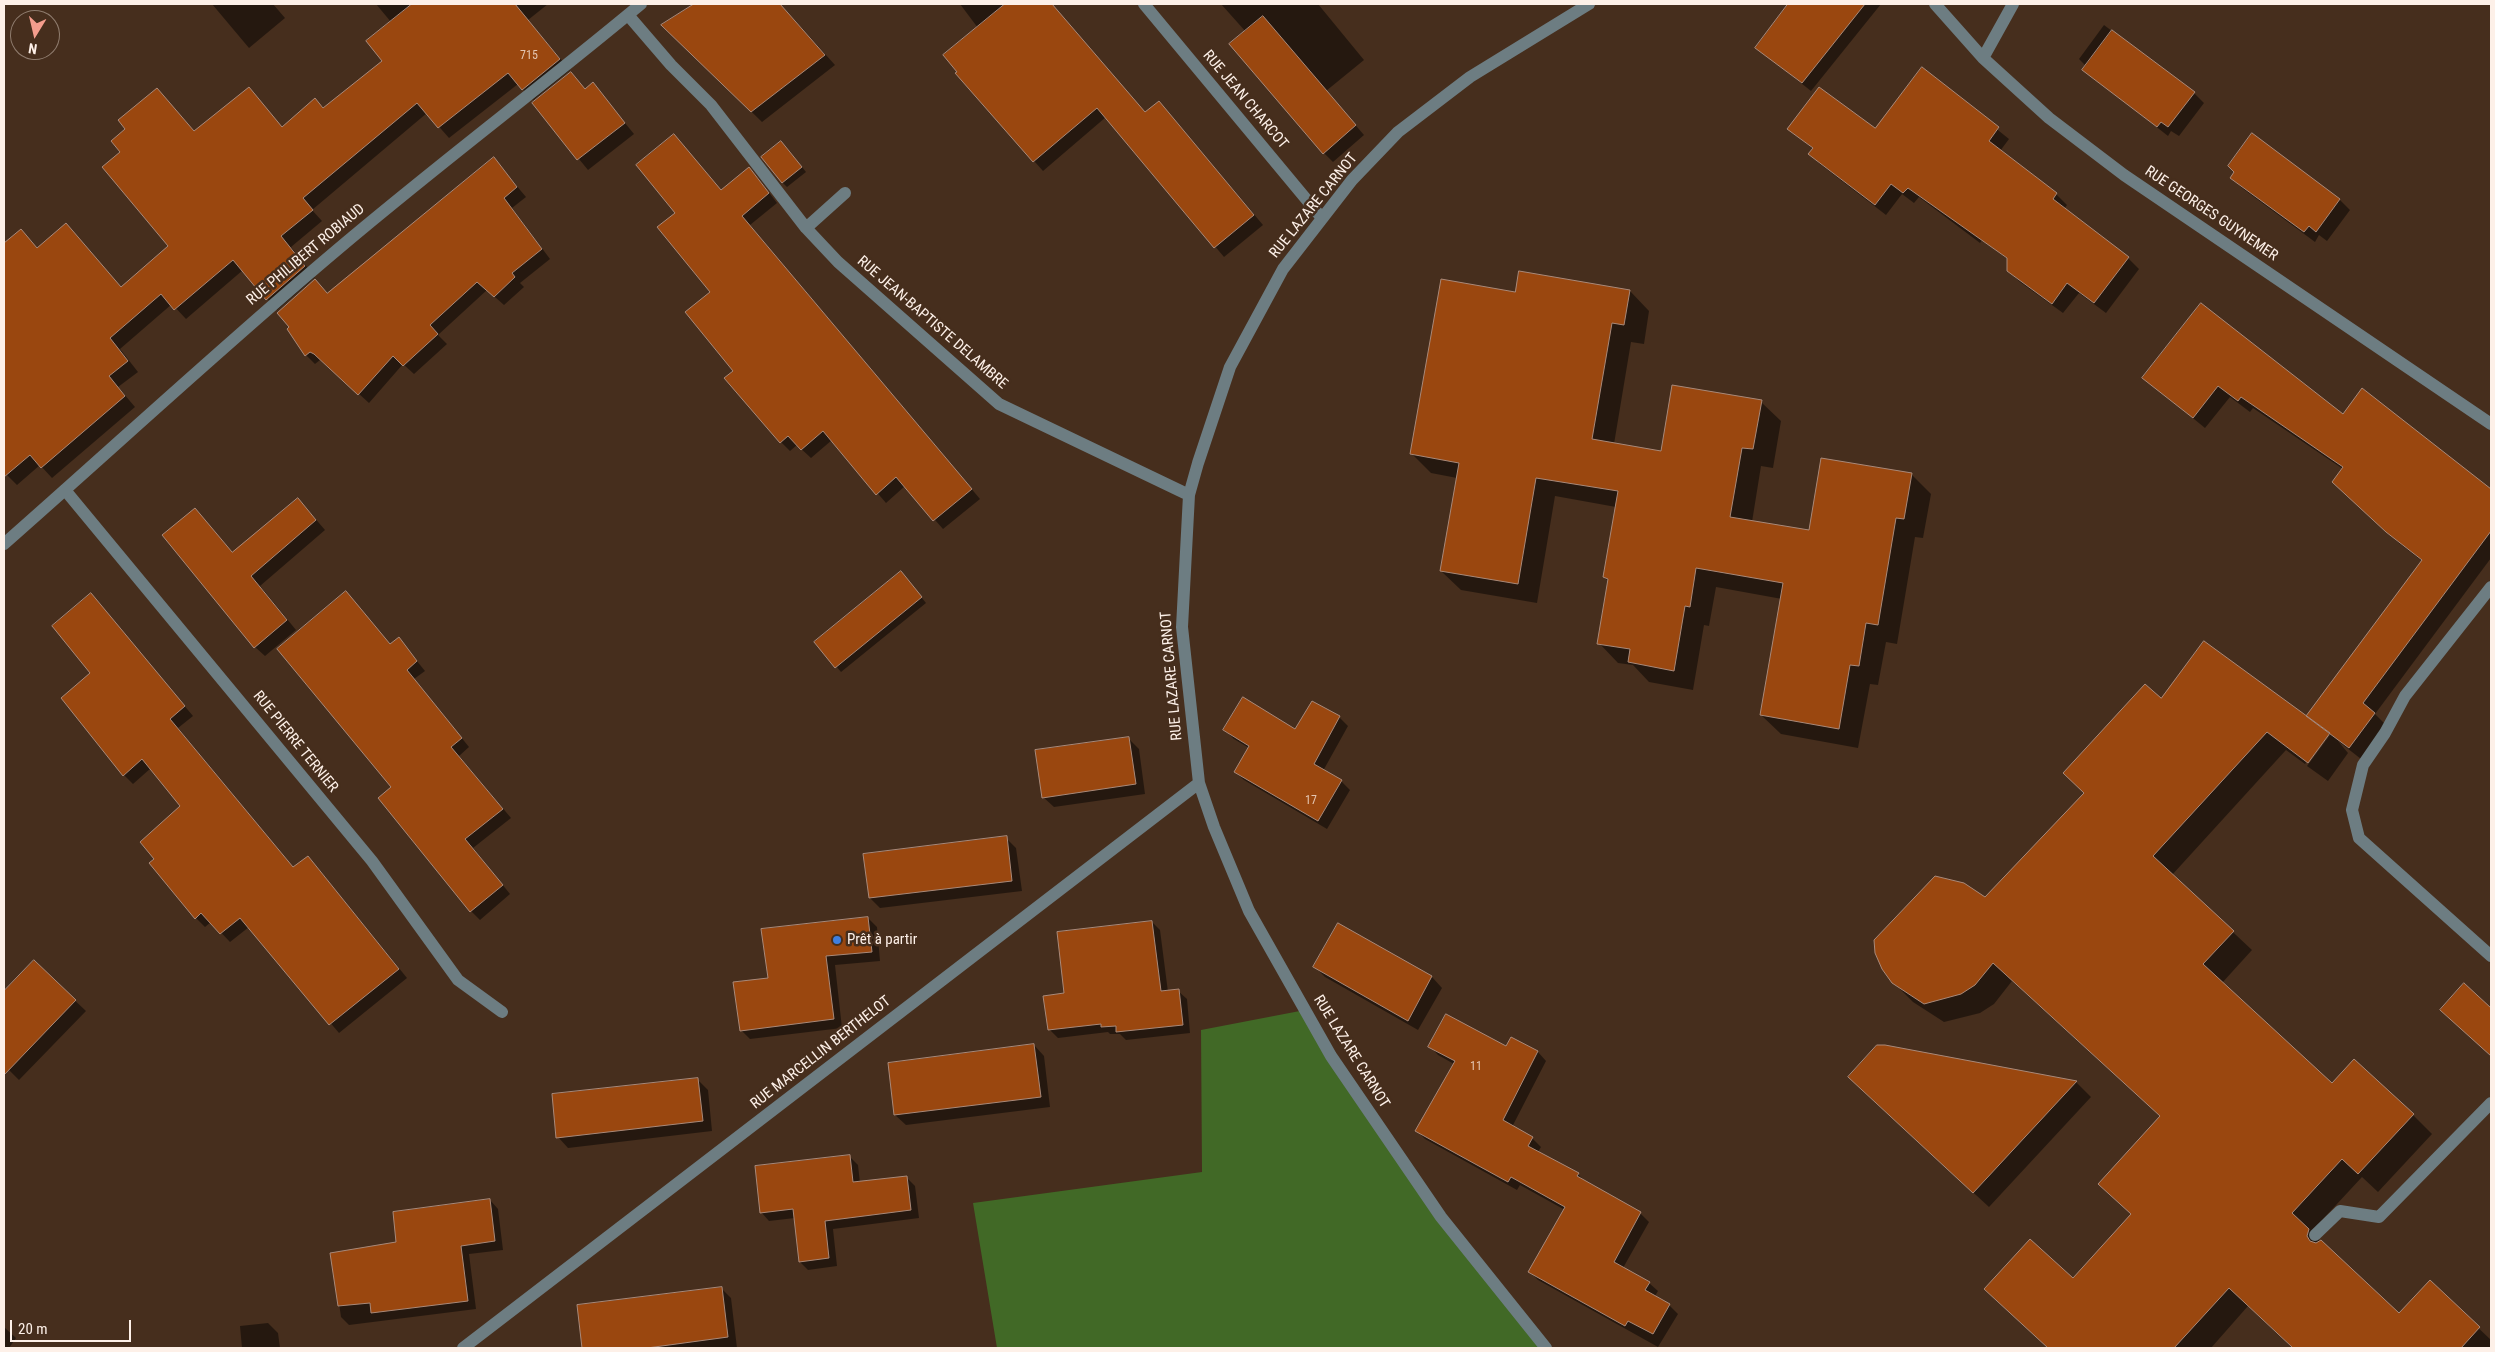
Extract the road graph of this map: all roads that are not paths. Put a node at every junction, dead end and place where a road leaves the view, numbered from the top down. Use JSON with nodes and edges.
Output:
{"nodes":[{"id":1,"x":642,"y":4,"type":"edge"},
{"id":2,"x":1144,"y":4,"type":"edge"},
{"id":3,"x":1589,"y":4,"type":"edge"},
{"id":4,"x":1935,"y":4,"type":"edge"},
{"id":5,"x":2013,"y":4,"type":"edge"},
{"id":6,"x":628,"y":15,"type":"junction"},
{"id":7,"x":1983,"y":58,"type":"junction"},
{"id":8,"x":845,"y":192,"type":"dead end"},
{"id":9,"x":1321,"y":217,"type":"junction"},
{"id":10,"x":806,"y":228,"type":"junction"},
{"id":11,"x":2491,"y":424,"type":"edge"},
{"id":12,"x":65,"y":490,"type":"junction"},
{"id":13,"x":1189,"y":495,"type":"junction"},
{"id":14,"x":4,"y":544,"type":"edge"},
{"id":15,"x":2491,"y":587,"type":"edge"},
{"id":16,"x":1200,"y":783,"type":"junction"},
{"id":17,"x":2491,"y":956,"type":"edge"},
{"id":18,"x":502,"y":1012,"type":"dead end"},
{"id":19,"x":2491,"y":1103,"type":"edge"},
{"id":20,"x":2315,"y":1235,"type":"dead end"},
{"id":21,"x":463,"y":1348,"type":"edge"},
{"id":22,"x":1546,"y":1348,"type":"edge"}],
"edges":[{"from":1,"to":6,"type":"street","name":"RUE PHILIBERT ROBIAUD"},
{"from":2,"to":9,"type":"street","name":"RUE JEAN CHARCOT"},
{"from":3,"to":9,"type":"street","name":"RUE LAZARE CARNOT"},
{"from":4,"to":7,"type":"street","name":"RUE GEORGES GUYNEMER"},
{"from":5,"to":7,"type":"street"},
{"from":6,"to":10,"type":"street","name":"RUE JEAN-BAPTISTE DELAMBRE"},
{"from":6,"to":12,"type":"street","name":"RUE PHILIBERT ROBIAUD"},
{"from":7,"to":11,"type":"street","name":"RUE GEORGES GUYNEMER"},
{"from":8,"to":10,"type":"street"},
{"from":9,"to":13,"type":"street","name":"RUE LAZARE CARNOT"},
{"from":10,"to":13,"type":"street","name":"RUE JEAN-BAPTISTE DELAMBRE"},
{"from":12,"to":14,"type":"street","name":"RUE PHILIBERT ROBIAUD"},
{"from":12,"to":18,"type":"street","name":"RUE PIERRE TERNIER"},
{"from":13,"to":16,"type":"street","name":"RUE LAZARE CARNOT"},
{"from":15,"to":17,"type":"street"},
{"from":16,"to":21,"type":"street","name":"RUE MARCELLIN BERTHELOT"},
{"from":16,"to":22,"type":"street","name":"RUE LAZARE CARNOT"},
{"from":19,"to":20,"type":"street"}]}
